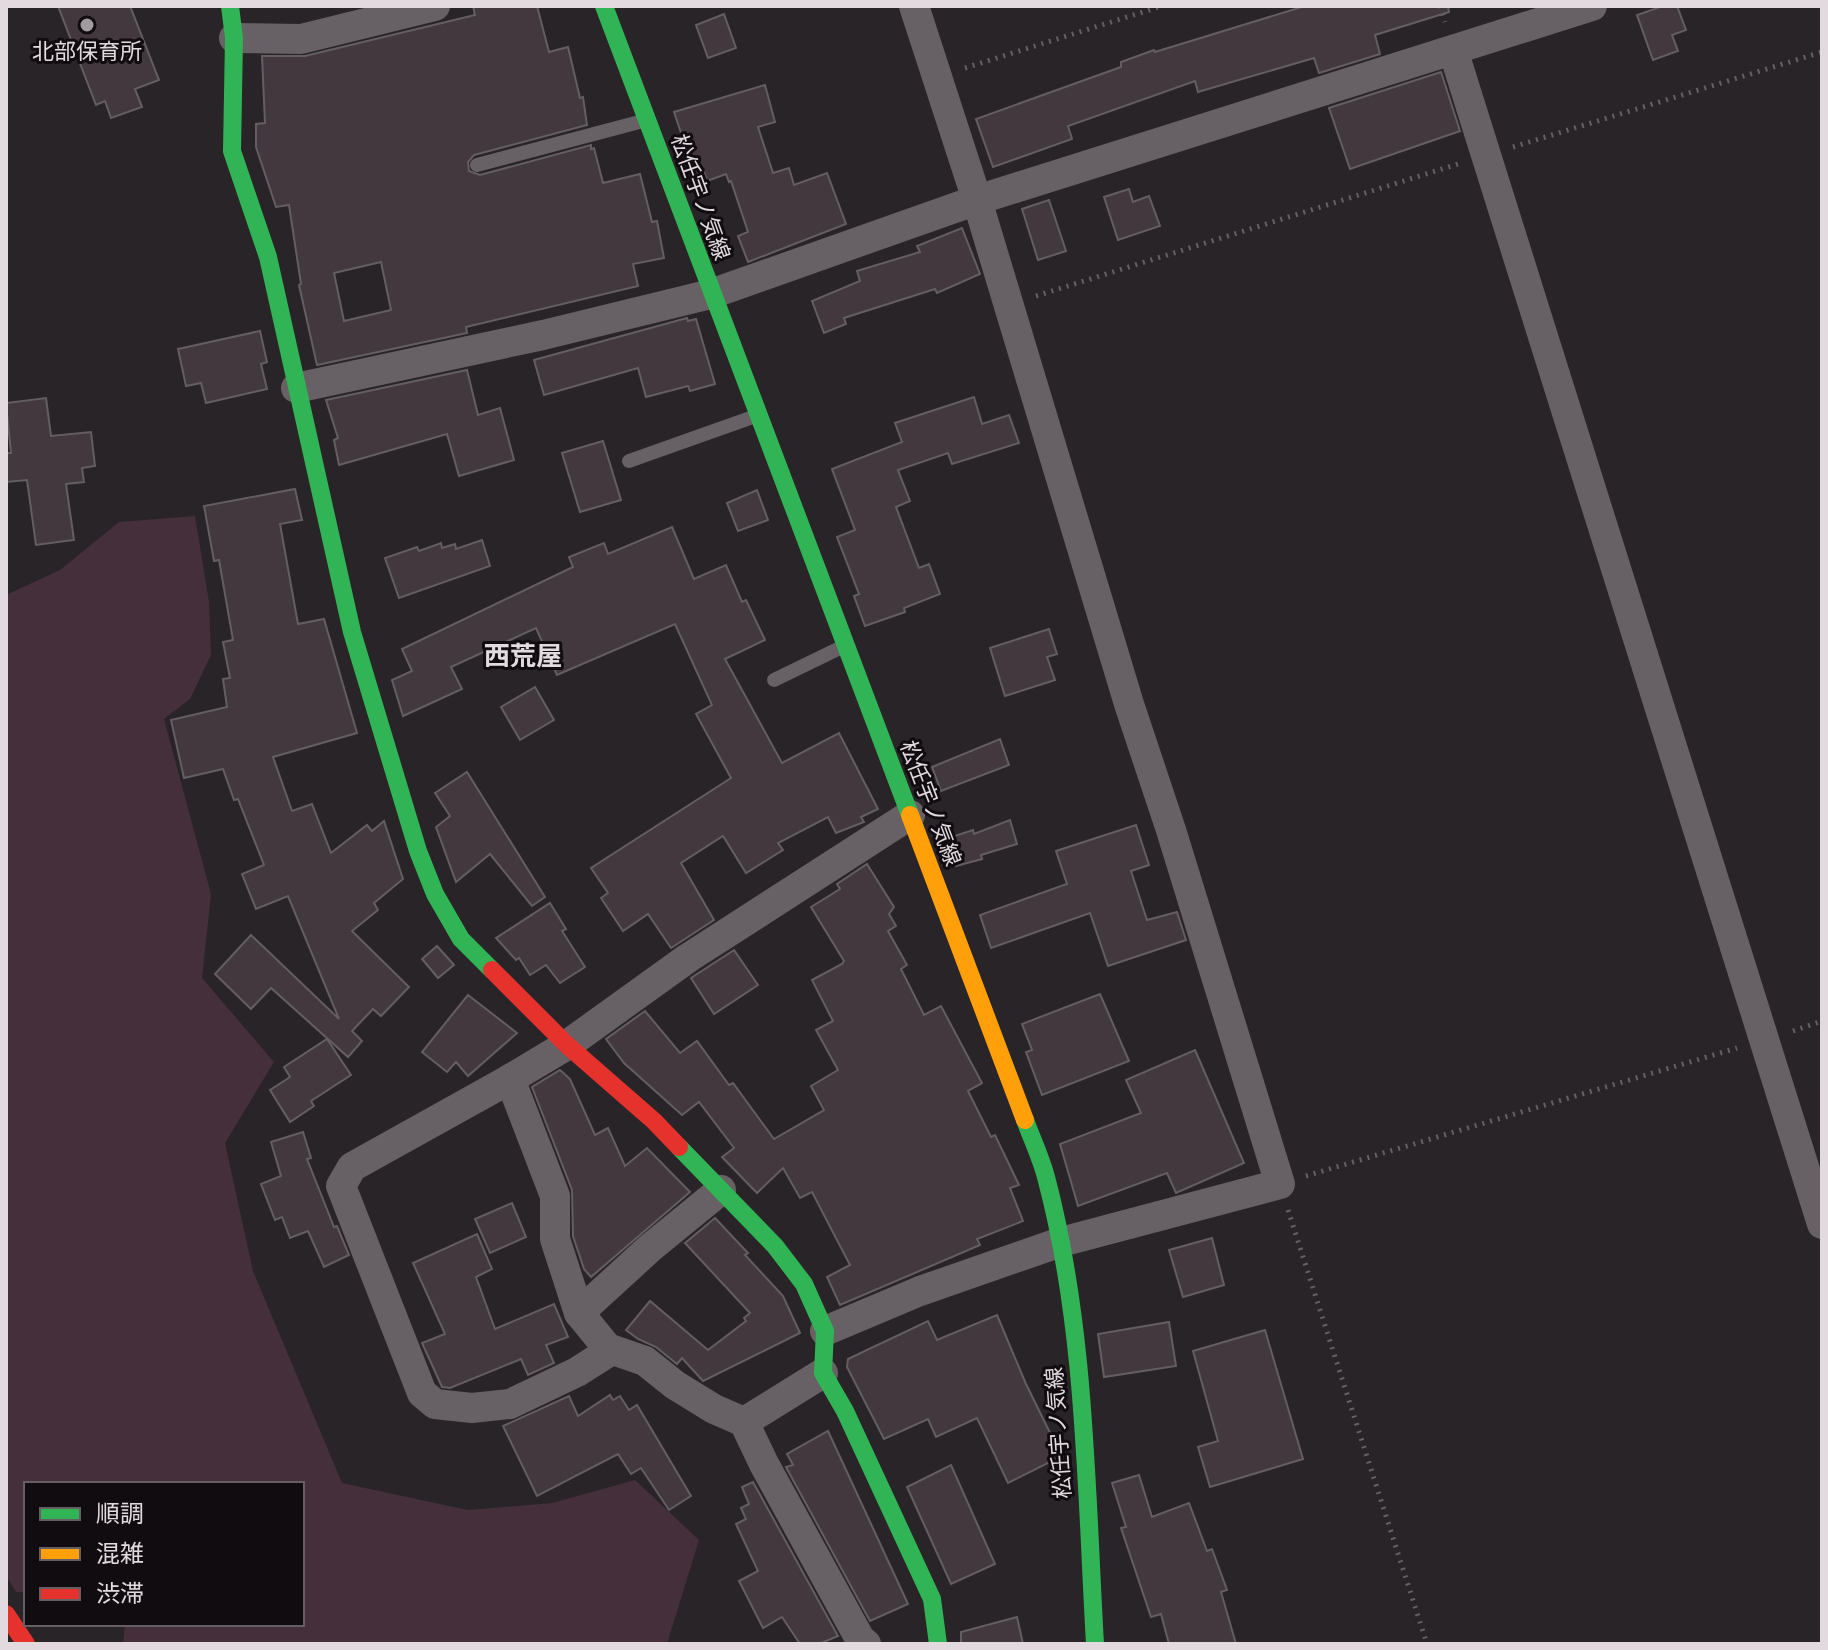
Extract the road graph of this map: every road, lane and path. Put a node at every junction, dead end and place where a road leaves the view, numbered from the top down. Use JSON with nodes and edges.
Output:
{"nodes":[{"id":1,"x":230,"y":6,"type":"edge"},
{"id":2,"x":435,"y":6,"type":"edge"},
{"id":3,"x":604,"y":6,"type":"edge"},
{"id":4,"x":914,"y":6,"type":"edge"},
{"id":5,"x":1162,"y":6,"type":"edge"},
{"id":6,"x":1592,"y":6,"type":"edge"},
{"id":7,"x":234,"y":38,"type":"junction"},
{"id":8,"x":1453,"y":50,"type":"junction"},
{"id":9,"x":1822,"y":52,"type":"edge"},
{"id":10,"x":937,"y":77,"type":"junction"},
{"id":11,"x":647,"y":120,"type":"junction"},
{"id":12,"x":1487,"y":155,"type":"junction"},
{"id":13,"x":477,"y":165,"type":"dead end"},
{"id":14,"x":977,"y":200,"type":"junction"},
{"id":15,"x":711,"y":294,"type":"junction"},
{"id":16,"x":1009,"y":305,"type":"junction"},
{"id":17,"x":296,"y":388,"type":"junction"},
{"id":18,"x":759,"y":414,"type":"junction"},
{"id":19,"x":629,"y":461,"type":"dead end"},
{"id":20,"x":846,"y":645,"type":"junction"},
{"id":21,"x":774,"y":680,"type":"dead end"},
{"id":22,"x":910,"y":815,"type":"junction"},
{"id":23,"x":1822,"y":1021,"type":"edge"},
{"id":24,"x":1764,"y":1040,"type":"junction"},
{"id":25,"x":567,"y":1045,"type":"junction"},
{"id":26,"x":510,"y":1079,"type":"junction"},
{"id":27,"x":1280,"y":1184,"type":"junction"},
{"id":28,"x":721,"y":1190,"type":"junction"},
{"id":29,"x":1822,"y":1224,"type":"edge"},
{"id":30,"x":1061,"y":1242,"type":"junction"},
{"id":31,"x":579,"y":1313,"type":"junction"},
{"id":32,"x":825,"y":1331,"type":"junction"},
{"id":33,"x":610,"y":1351,"type":"junction"},
{"id":34,"x":823,"y":1373,"type":"junction"},
{"id":35,"x":744,"y":1422,"type":"junction"},
{"id":36,"x":866,"y":1644,"type":"edge"},
{"id":37,"x":938,"y":1644,"type":"edge"},
{"id":38,"x":1095,"y":1644,"type":"edge"},
{"id":39,"x":1427,"y":1644,"type":"edge"}],
"edges":[{"from":1,"to":7,"type":"street"},
{"from":2,"to":7,"type":"street"},
{"from":3,"to":11,"type":"street","name":"松任宇ノ気線"},
{"from":4,"to":10,"type":"street"},
{"from":5,"to":10,"type":"path"},
{"from":6,"to":8,"type":"street"},
{"from":7,"to":17,"type":"street"},
{"from":8,"to":12,"type":"street"},
{"from":8,"to":14,"type":"street"},
{"from":9,"to":12,"type":"path"},
{"from":10,"to":14,"type":"street"},
{"from":11,"to":13,"type":"lane"},
{"from":11,"to":15,"type":"street","name":"松任宇ノ気線"},
{"from":12,"to":16,"type":"path"},
{"from":12,"to":24,"type":"street"},
{"from":14,"to":15,"type":"street"},
{"from":14,"to":16,"type":"street"},
{"from":15,"to":17,"type":"street"},
{"from":15,"to":18,"type":"street","name":"松任宇ノ気線"},
{"from":16,"to":27,"type":"street"},
{"from":17,"to":25,"type":"street"},
{"from":18,"to":19,"type":"lane"},
{"from":18,"to":20,"type":"street","name":"松任宇ノ気線"},
{"from":20,"to":21,"type":"lane"},
{"from":20,"to":22,"type":"street","name":"松任宇ノ気線"},
{"from":22,"to":25,"type":"street"},
{"from":22,"to":30,"type":"street","name":"松任宇ノ気線"},
{"from":23,"to":24,"type":"path"},
{"from":24,"to":27,"type":"path"},
{"from":24,"to":29,"type":"street"},
{"from":25,"to":26,"type":"street"},
{"from":25,"to":28,"type":"street"},
{"from":26,"to":31,"type":"street"},
{"from":26,"to":33,"type":"street"},
{"from":27,"to":30,"type":"street"},
{"from":27,"to":39,"type":"path"},
{"from":28,"to":31,"type":"street"},
{"from":28,"to":32,"type":"street"},
{"from":30,"to":32,"type":"street"},
{"from":30,"to":38,"type":"street","name":"松任宇ノ気線"},
{"from":31,"to":33,"type":"street"},
{"from":32,"to":34,"type":"street"},
{"from":33,"to":35,"type":"street"},
{"from":34,"to":35,"type":"street"},
{"from":34,"to":37,"type":"street"},
{"from":35,"to":36,"type":"street"}]}
